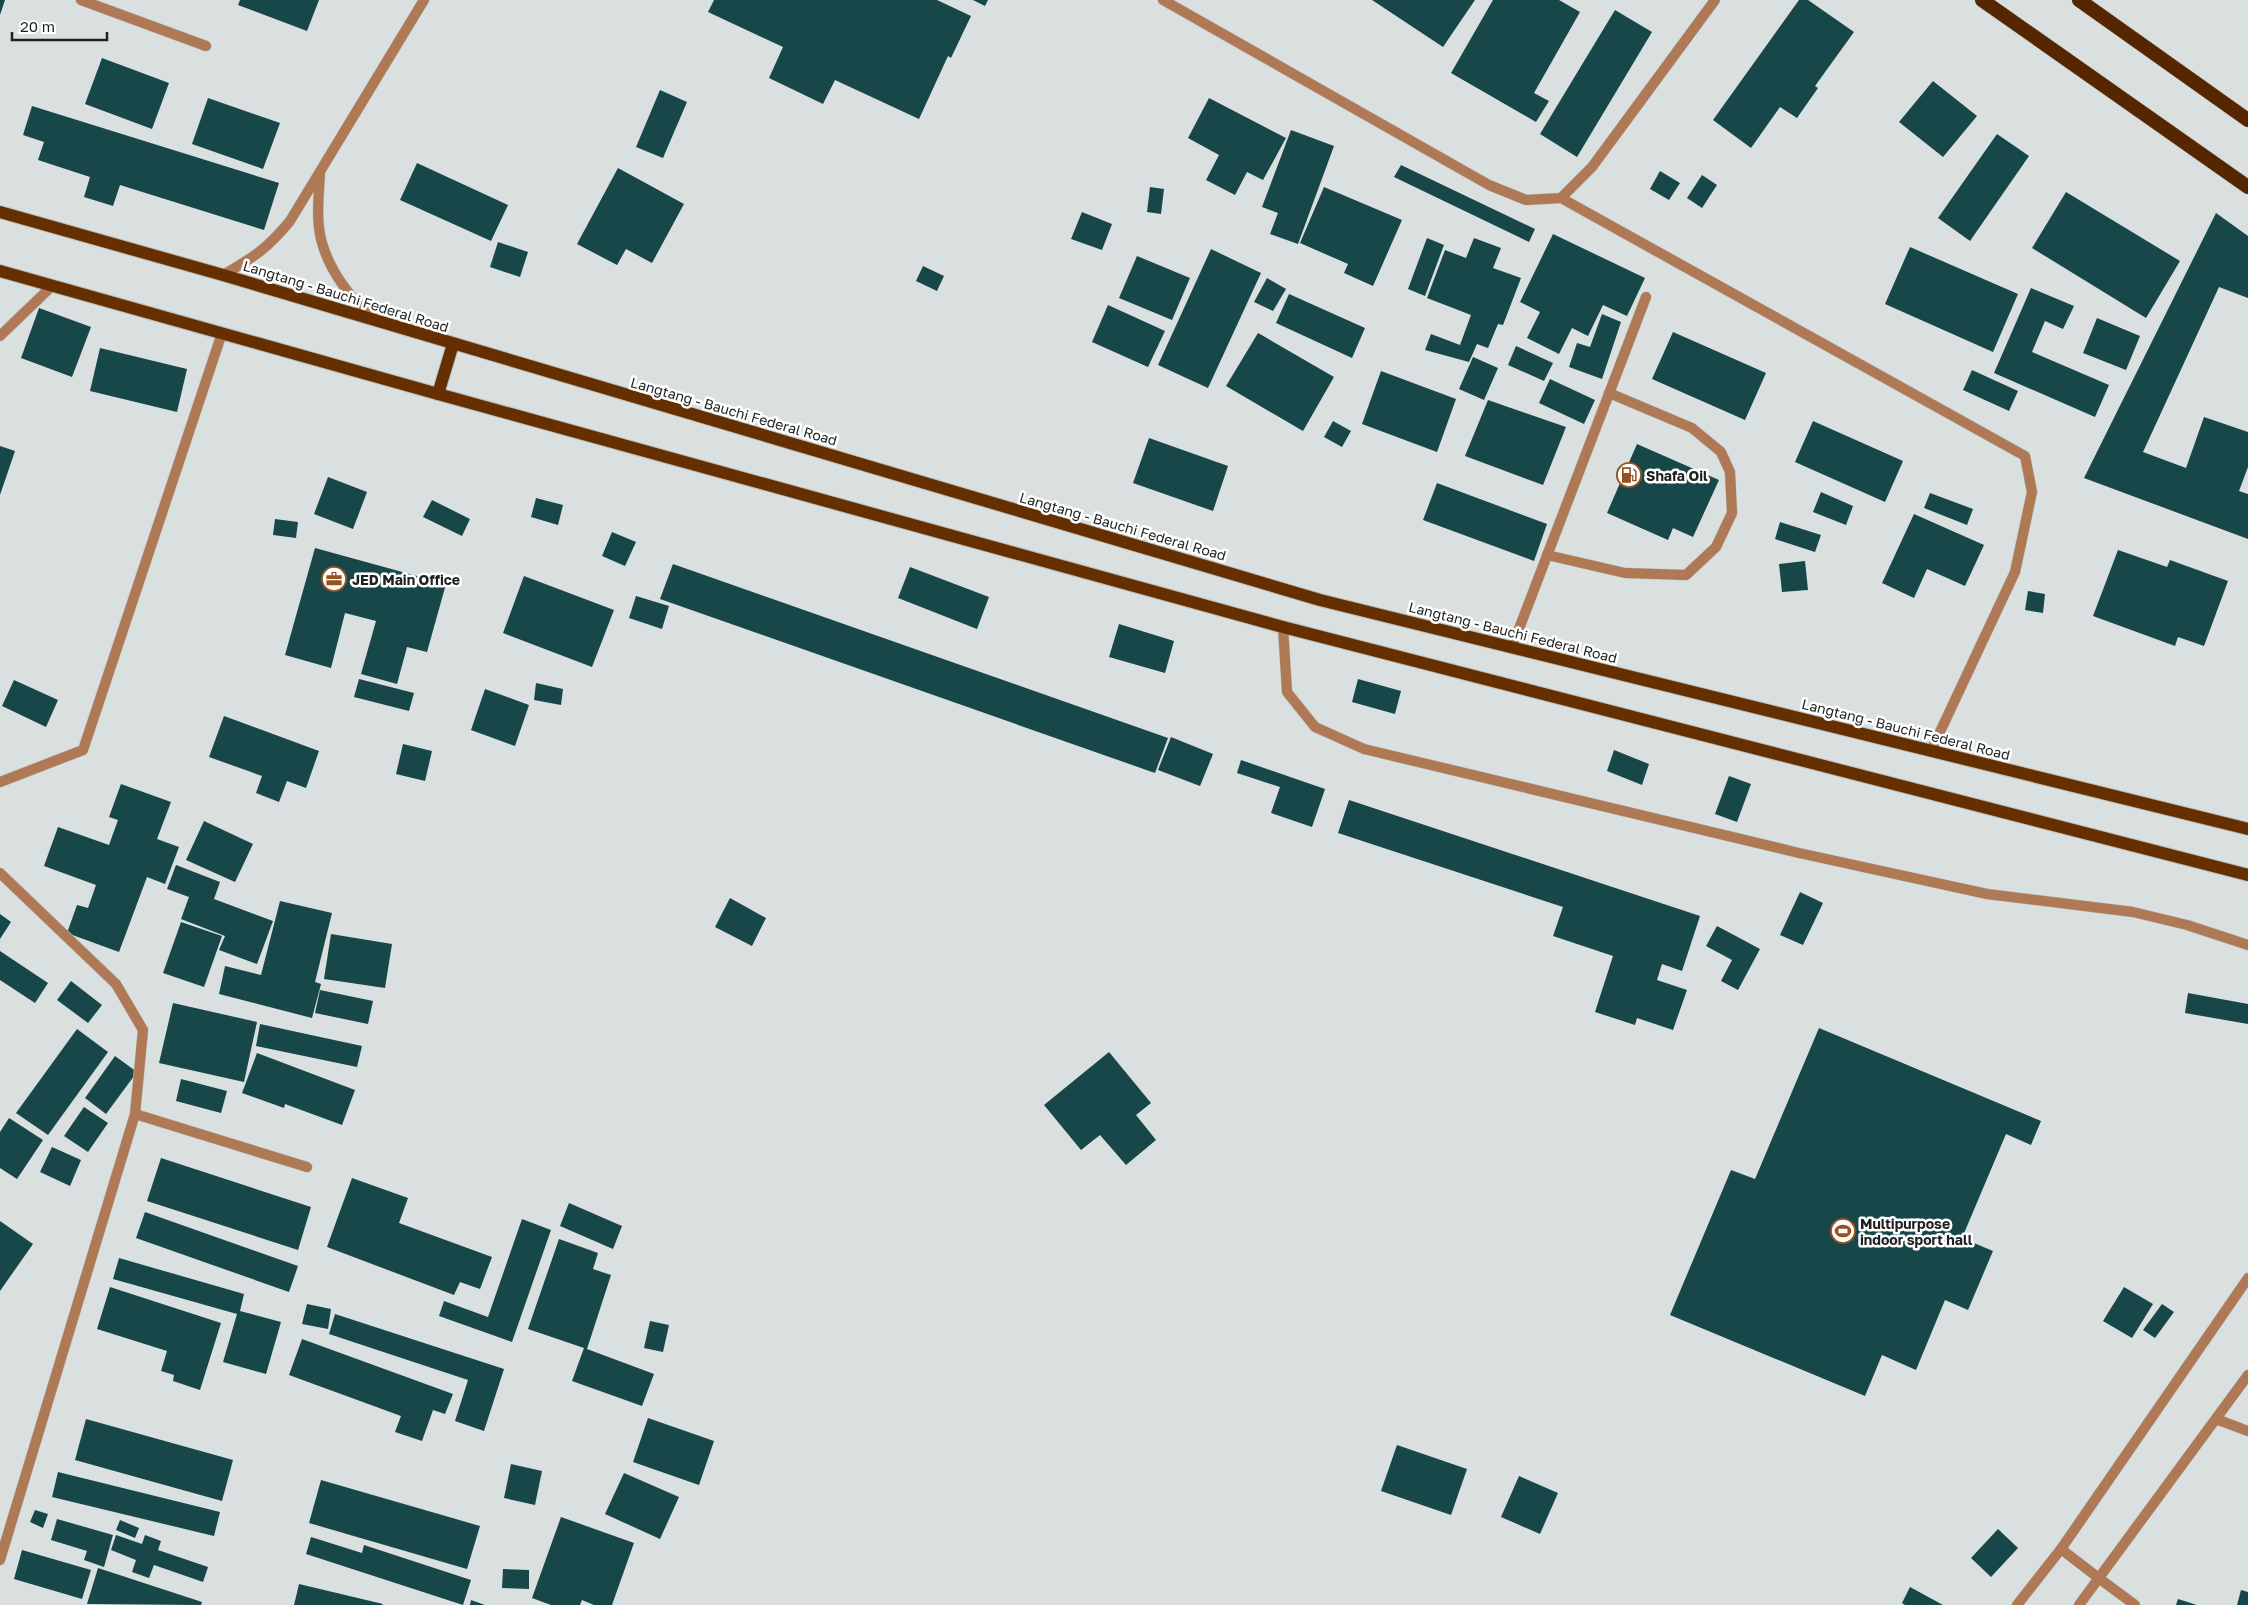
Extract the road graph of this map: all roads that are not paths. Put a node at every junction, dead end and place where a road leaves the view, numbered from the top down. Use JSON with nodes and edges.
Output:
{"nodes":[{"id":1,"x":81,"y":0,"type":"edge"},
{"id":2,"x":424,"y":0,"type":"edge"},
{"id":3,"x":1163,"y":0,"type":"edge"},
{"id":4,"x":1714,"y":0,"type":"edge"},
{"id":5,"x":1982,"y":0,"type":"edge"},
{"id":6,"x":2079,"y":0,"type":"edge"},
{"id":7,"x":206,"y":46,"type":"dead end"},
{"id":8,"x":2248,"y":120,"type":"edge"},
{"id":9,"x":320,"y":171,"type":"junction"},
{"id":10,"x":2248,"y":187,"type":"edge"},
{"id":11,"x":1561,"y":198,"type":"junction"},
{"id":12,"x":0,"y":212,"type":"edge"},
{"id":13,"x":0,"y":271,"type":"edge"},
{"id":14,"x":223,"y":275,"type":"junction"},
{"id":15,"x":53,"y":285,"type":"junction"},
{"id":16,"x":1646,"y":297,"type":"dead end"},
{"id":17,"x":374,"y":320,"type":"junction"},
{"id":18,"x":222,"y":333,"type":"junction"},
{"id":19,"x":0,"y":336,"type":"edge"},
{"id":20,"x":453,"y":344,"type":"junction"},
{"id":21,"x":1609,"y":392,"type":"junction"},
{"id":22,"x":438,"y":394,"type":"junction"},
{"id":23,"x":1547,"y":555,"type":"junction"},
{"id":24,"x":1282,"y":627,"type":"junction"},
{"id":25,"x":1512,"y":647,"type":"junction"},
{"id":26,"x":1931,"y":751,"type":"junction"},
{"id":27,"x":0,"y":782,"type":"edge"},
{"id":28,"x":2248,"y":829,"type":"edge"},
{"id":29,"x":0,"y":873,"type":"edge"},
{"id":30,"x":2248,"y":875,"type":"edge"},
{"id":31,"x":2248,"y":945,"type":"edge"},
{"id":32,"x":135,"y":1114,"type":"junction"},
{"id":33,"x":307,"y":1167,"type":"dead end"},
{"id":34,"x":2248,"y":1278,"type":"edge"},
{"id":35,"x":2248,"y":1375,"type":"edge"},
{"id":36,"x":2216,"y":1419,"type":"junction"},
{"id":37,"x":2248,"y":1431,"type":"edge"},
{"id":38,"x":2061,"y":1549,"type":"junction"},
{"id":39,"x":0,"y":1560,"type":"edge"},
{"id":40,"x":2100,"y":1579,"type":"junction"},
{"id":41,"x":2017,"y":1605,"type":"edge"},
{"id":42,"x":2079,"y":1605,"type":"edge"},
{"id":43,"x":2134,"y":1605,"type":"edge"}],
"edges":[{"from":1,"to":7,"type":"street"},
{"from":2,"to":9,"type":"street"},
{"from":3,"to":11,"type":"street"},
{"from":4,"to":11,"type":"street"},
{"from":5,"to":10,"type":"highway"},
{"from":6,"to":8,"type":"highway"},
{"from":9,"to":14,"type":"street"},
{"from":9,"to":17,"type":"street"},
{"from":11,"to":26,"type":"street"},
{"from":12,"to":14,"type":"main road","name":"Langtang - Bauchi Federal Road"},
{"from":13,"to":15,"type":"main road"},
{"from":14,"to":17,"type":"main road","name":"Langtang - Bauchi Federal Road"},
{"from":15,"to":18,"type":"main road"},
{"from":15,"to":19,"type":"street"},
{"from":16,"to":21,"type":"street"},
{"from":17,"to":20,"type":"main road","name":"Langtang - Bauchi Federal Road"},
{"from":18,"to":22,"type":"main road"},
{"from":18,"to":27,"type":"street"},
{"from":20,"to":22,"type":"main road"},
{"from":20,"to":25,"type":"main road","name":"Langtang - Bauchi Federal Road"},
{"from":21,"to":23,"type":"street"},
{"from":21,"to":23,"type":"street"},
{"from":22,"to":24,"type":"main road"},
{"from":23,"to":25,"type":"street"},
{"from":24,"to":30,"type":"main road"},
{"from":24,"to":31,"type":"street"},
{"from":25,"to":26,"type":"main road","name":"Langtang - Bauchi Federal Road"},
{"from":26,"to":28,"type":"main road","name":"Langtang - Bauchi Federal Road"},
{"from":29,"to":32,"type":"street"},
{"from":32,"to":33,"type":"street"},
{"from":32,"to":39,"type":"street"},
{"from":34,"to":38,"type":"street"},
{"from":35,"to":36,"type":"street"},
{"from":36,"to":37,"type":"street"},
{"from":36,"to":40,"type":"street"},
{"from":38,"to":40,"type":"street"},
{"from":38,"to":41,"type":"street"},
{"from":40,"to":42,"type":"street"},
{"from":40,"to":43,"type":"street"}]}
